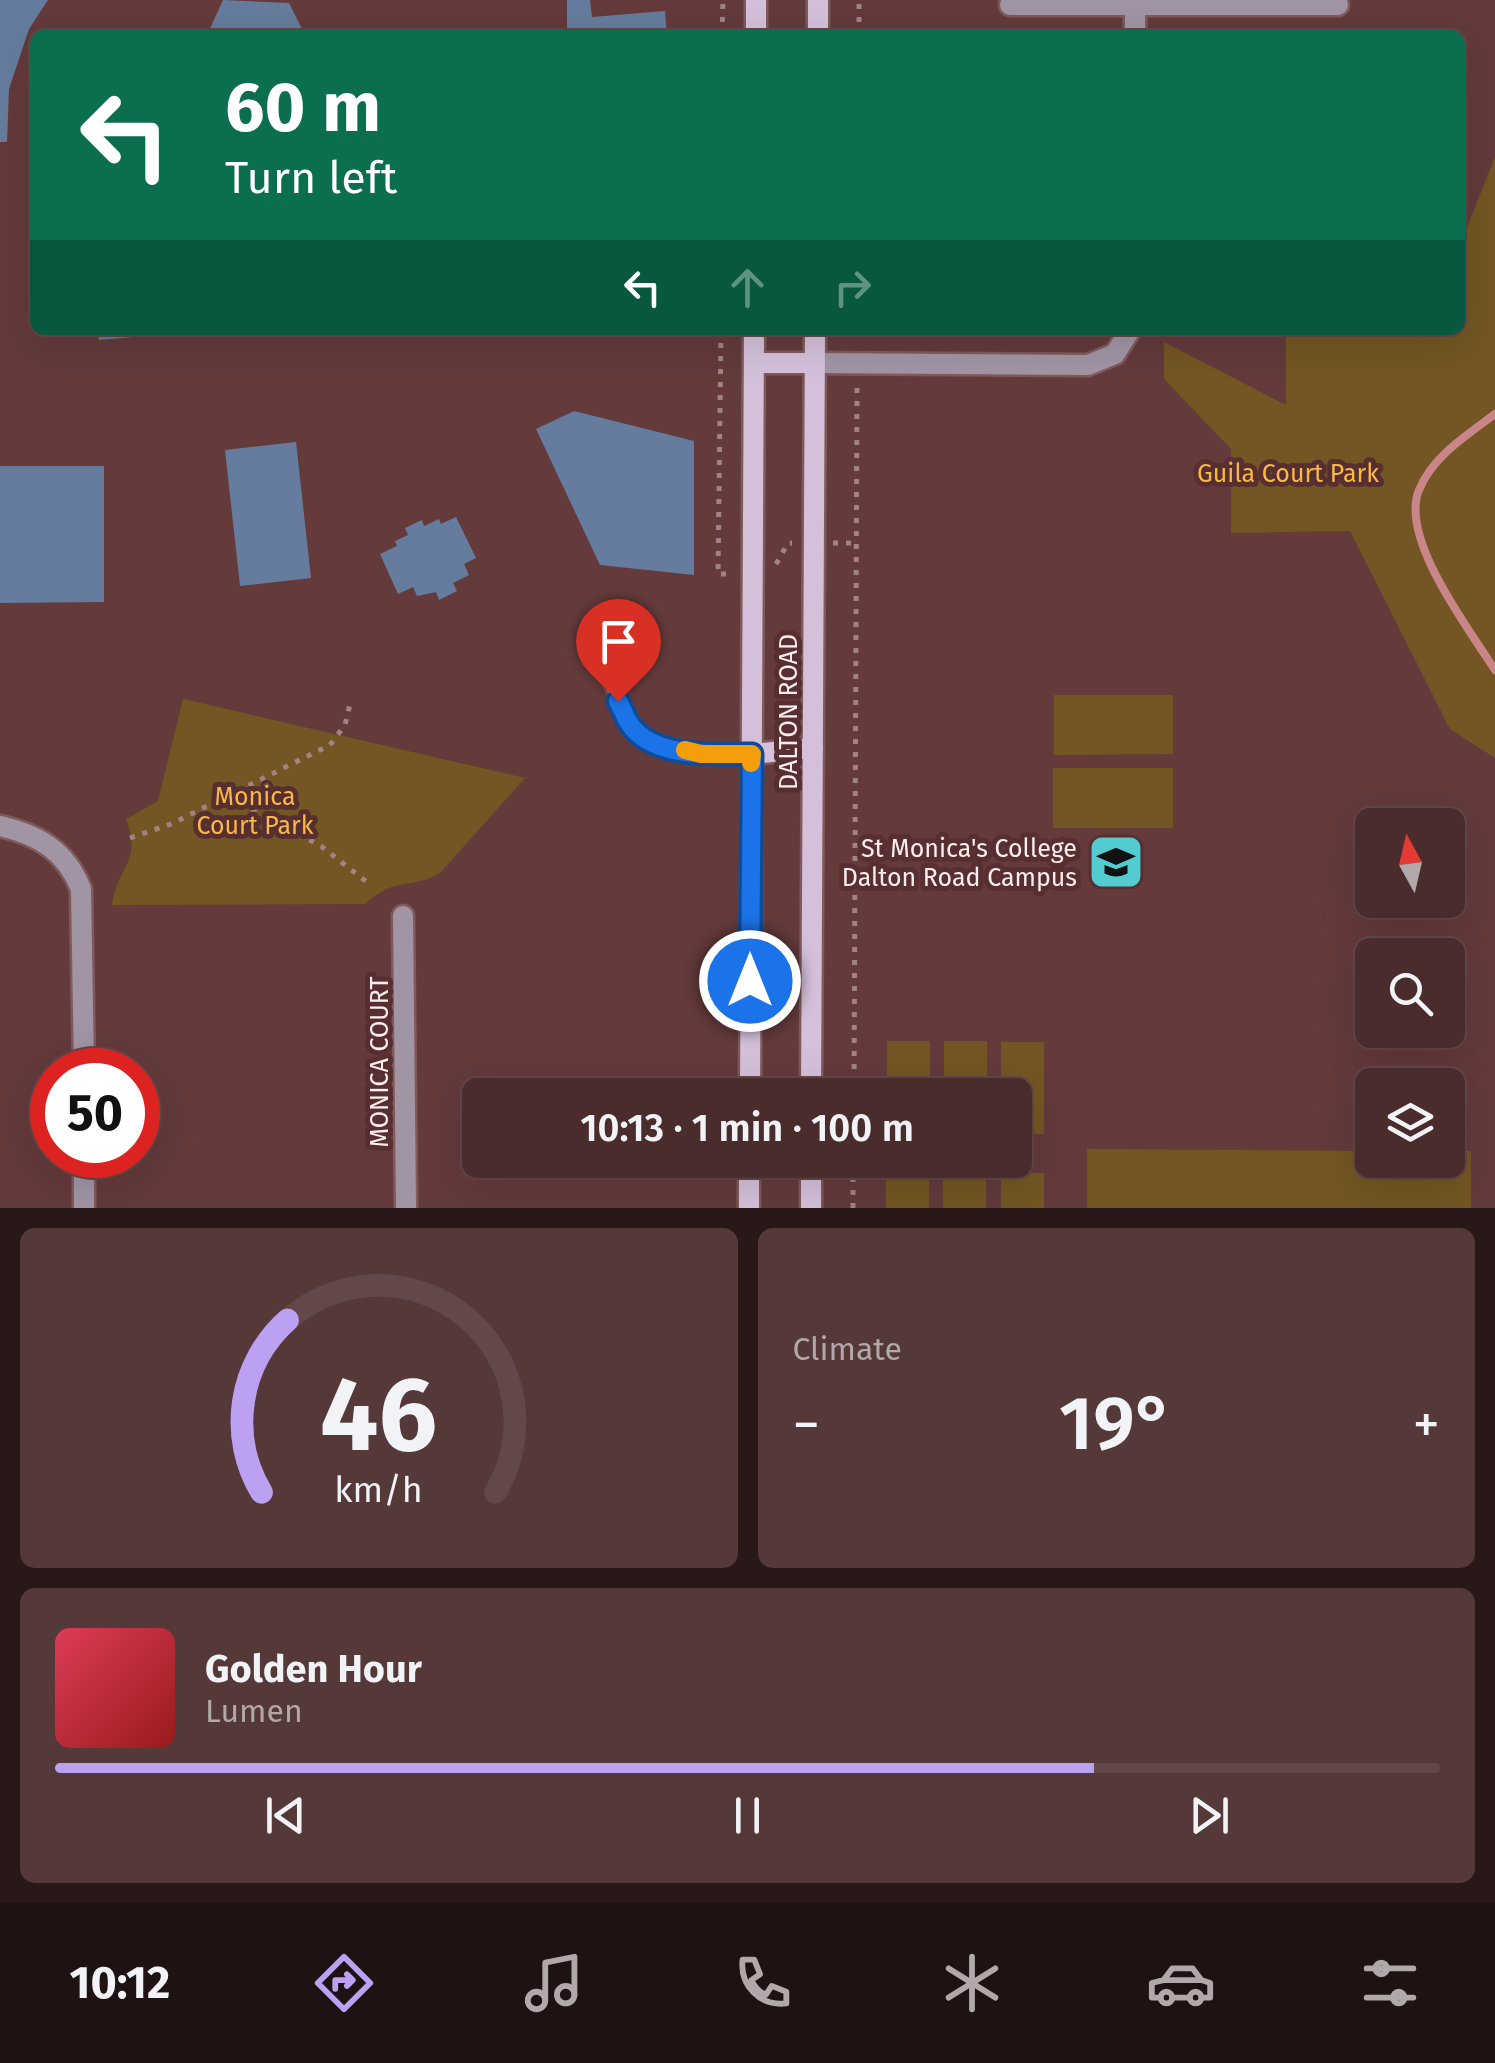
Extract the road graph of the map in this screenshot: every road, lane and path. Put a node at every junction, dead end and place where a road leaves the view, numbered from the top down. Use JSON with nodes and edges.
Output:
{"nodes":[{"id":1,"x":722,"y":0,"type":"edge"},
{"id":2,"x":756,"y":0,"type":"edge"},
{"id":3,"x":818,"y":0,"type":"edge"},
{"id":4,"x":859,"y":0,"type":"edge"},
{"id":5,"x":1010,"y":4,"type":"dead end"},
{"id":6,"x":1135,"y":5,"type":"junction"},
{"id":7,"x":1338,"y":6,"type":"dead end"},
{"id":8,"x":722,"y":30,"type":"edge"},
{"id":9,"x":756,"y":30,"type":"edge"},
{"id":10,"x":818,"y":30,"type":"edge"},
{"id":11,"x":858,"y":30,"type":"edge"},
{"id":12,"x":1135,"y":30,"type":"edge"},
{"id":13,"x":721,"y":335,"type":"edge"},
{"id":14,"x":754,"y":335,"type":"edge"},
{"id":15,"x":815,"y":335,"type":"edge"},
{"id":16,"x":1127,"y":335,"type":"edge"},
{"id":17,"x":754,"y":363,"type":"junction"},
{"id":18,"x":857,"y":363,"type":"junction"},
{"id":19,"x":815,"y":364,"type":"junction"},
{"id":20,"x":752,"y":573,"type":"junction"},
{"id":21,"x":607,"y":676,"type":"dead end"},
{"id":22,"x":350,"y":704,"type":"dead end"},
{"id":23,"x":812,"y":748,"type":"junction"},
{"id":24,"x":752,"y":754,"type":"junction"},
{"id":25,"x":229,"y":796,"type":"junction"},
{"id":26,"x":0,"y":826,"type":"edge"},
{"id":27,"x":130,"y":838,"type":"dead end"},
{"id":28,"x":368,"y":884,"type":"dead end"},
{"id":29,"x":404,"y":916,"type":"dead end"},
{"id":30,"x":84,"y":1048,"type":"edge"},
{"id":31,"x":750,"y":1078,"type":"edge"},
{"id":32,"x":812,"y":1078,"type":"edge"},
{"id":33,"x":854,"y":1078,"type":"edge"},
{"id":34,"x":84,"y":1178,"type":"edge"},
{"id":35,"x":750,"y":1178,"type":"edge"},
{"id":36,"x":811,"y":1178,"type":"edge"},
{"id":37,"x":853,"y":1178,"type":"edge"},
{"id":38,"x":84,"y":1208,"type":"edge"},
{"id":39,"x":406,"y":1208,"type":"edge"},
{"id":40,"x":749,"y":1208,"type":"edge"},
{"id":41,"x":811,"y":1208,"type":"edge"},
{"id":42,"x":853,"y":1208,"type":"edge"}],
"edges":[{"from":1,"to":8,"type":"path"},
{"from":2,"to":9,"type":"main road"},
{"from":3,"to":10,"type":"main road"},
{"from":4,"to":11,"type":"path"},
{"from":5,"to":6,"type":"street"},
{"from":6,"to":7,"type":"street"},
{"from":6,"to":12,"type":"street"},
{"from":13,"to":20,"type":"path"},
{"from":14,"to":17,"type":"main road","name":"DALTON ROAD"},
{"from":15,"to":19,"type":"main road","name":"DALTON ROAD"},
{"from":16,"to":18,"type":"street"},
{"from":17,"to":19,"type":"main road"},
{"from":17,"to":20,"type":"main road","name":"DALTON ROAD"},
{"from":18,"to":19,"type":"street"},
{"from":18,"to":33,"type":"path"},
{"from":19,"to":23,"type":"main road","name":"DALTON ROAD"},
{"from":20,"to":24,"type":"main road","name":"DALTON ROAD"},
{"from":21,"to":24,"type":"lane"},
{"from":22,"to":25,"type":"path"},
{"from":23,"to":24,"type":"main road"},
{"from":23,"to":32,"type":"main road","name":"DALTON ROAD"},
{"from":24,"to":31,"type":"main road","name":"DALTON ROAD"},
{"from":25,"to":27,"type":"path"},
{"from":25,"to":28,"type":"path"},
{"from":26,"to":30,"type":"street"},
{"from":29,"to":39,"type":"street","name":"MONICA COURT"},
{"from":34,"to":38,"type":"street"},
{"from":35,"to":40,"type":"main road"},
{"from":36,"to":41,"type":"main road"},
{"from":37,"to":42,"type":"path"}]}
